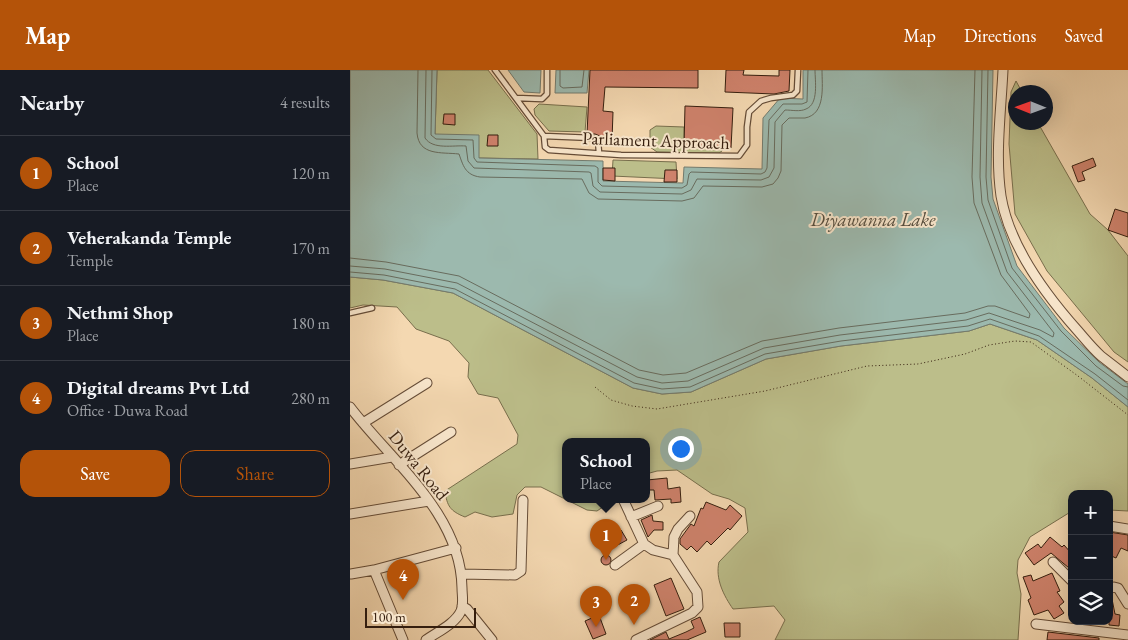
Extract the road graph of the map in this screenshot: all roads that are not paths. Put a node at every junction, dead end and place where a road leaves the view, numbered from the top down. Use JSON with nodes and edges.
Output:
{"nodes":[{"id":1,"x":495,"y":70,"type":"edge"},
{"id":2,"x":547,"y":70,"type":"edge"},
{"id":3,"x":798,"y":70,"type":"edge"},
{"id":4,"x":1003,"y":70,"type":"edge"},
{"id":5,"x":516,"y":98,"type":"junction"},
{"id":6,"x":544,"y":136,"type":"junction"},
{"id":7,"x":599,"y":153,"type":"junction"},
{"id":8,"x":372,"y":308,"type":"dead end"},
{"id":9,"x":350,"y":313,"type":"edge"},
{"id":10,"x":1128,"y":377,"type":"edge"},
{"id":11,"x":427,"y":383,"type":"dead end"},
{"id":12,"x":351,"y":408,"type":"edge"},
{"id":13,"x":363,"y":423,"type":"junction"},
{"id":14,"x":450,"y":432,"type":"dead end"},
{"id":15,"x":392,"y":457,"type":"junction"},
{"id":16,"x":350,"y":464,"type":"edge"},
{"id":17,"x":399,"y":465,"type":"junction"},
{"id":18,"x":522,"y":500,"type":"dead end"},
{"id":19,"x":429,"y":502,"type":"junction"},
{"id":20,"x":625,"y":503,"type":"edge"},
{"id":21,"x":658,"y":506,"type":"dead end"},
{"id":22,"x":350,"y":514,"type":"edge"},
{"id":23,"x":690,"y":516,"type":"dead end"},
{"id":24,"x":630,"y":517,"type":"junction"},
{"id":25,"x":1113,"y":527,"type":"edge"},
{"id":26,"x":1128,"y":529,"type":"edge"},
{"id":27,"x":644,"y":544,"type":"junction"},
{"id":28,"x":456,"y":548,"type":"junction"},
{"id":29,"x":674,"y":555,"type":"junction"},
{"id":30,"x":1053,"y":562,"type":"dead end"},
{"id":31,"x":615,"y":565,"type":"dead end"},
{"id":32,"x":374,"y":570,"type":"junction"},
{"id":33,"x":351,"y":574,"type":"edge"},
{"id":34,"x":462,"y":574,"type":"junction"},
{"id":35,"x":1071,"y":580,"type":"edge"},
{"id":36,"x":1113,"y":587,"type":"edge"},
{"id":37,"x":1128,"y":604,"type":"edge"},
{"id":38,"x":462,"y":606,"type":"junction"},
{"id":39,"x":1036,"y":624,"type":"dead end"},
{"id":40,"x":1128,"y":635,"type":"edge"},
{"id":41,"x":403,"y":640,"type":"edge"},
{"id":42,"x":426,"y":640,"type":"edge"},
{"id":43,"x":492,"y":640,"type":"edge"},
{"id":44,"x":636,"y":640,"type":"edge"}],
"edges":[{"from":1,"to":5,"type":"lane","name":"Parliament Approach"},
{"from":2,"to":5,"type":"lane"},
{"from":3,"to":7,"type":"lane","name":"Parliament Approach"},
{"from":4,"to":10,"type":"street"},
{"from":5,"to":6,"type":"lane","name":"Parliament Approach"},
{"from":6,"to":7,"type":"lane","name":"Parliament Approach"},
{"from":6,"to":7,"type":"lane"},
{"from":8,"to":9,"type":"lane"},
{"from":11,"to":13,"type":"street"},
{"from":12,"to":13,"type":"street","name":"Duwa Road"},
{"from":13,"to":15,"type":"street","name":"Duwa Road"},
{"from":14,"to":17,"type":"street"},
{"from":15,"to":16,"type":"street"},
{"from":15,"to":17,"type":"street","name":"Duwa Road"},
{"from":17,"to":19,"type":"street","name":"Duwa Road"},
{"from":18,"to":34,"type":"street"},
{"from":19,"to":22,"type":"street"},
{"from":19,"to":28,"type":"street","name":"Duwa Road"},
{"from":20,"to":24,"type":"street"},
{"from":21,"to":24,"type":"street"},
{"from":23,"to":29,"type":"street"},
{"from":24,"to":27,"type":"street"},
{"from":25,"to":26,"type":"street"},
{"from":27,"to":29,"type":"street"},
{"from":27,"to":31,"type":"street"},
{"from":28,"to":32,"type":"street"},
{"from":28,"to":34,"type":"street","name":"Duwa Road"},
{"from":29,"to":44,"type":"street"},
{"from":30,"to":35,"type":"street"},
{"from":32,"to":33,"type":"street"},
{"from":32,"to":41,"type":"street"},
{"from":34,"to":38,"type":"street","name":"Duwa Road"},
{"from":36,"to":37,"type":"street"},
{"from":38,"to":42,"type":"street"},
{"from":38,"to":43,"type":"street"},
{"from":39,"to":40,"type":"street"}]}
